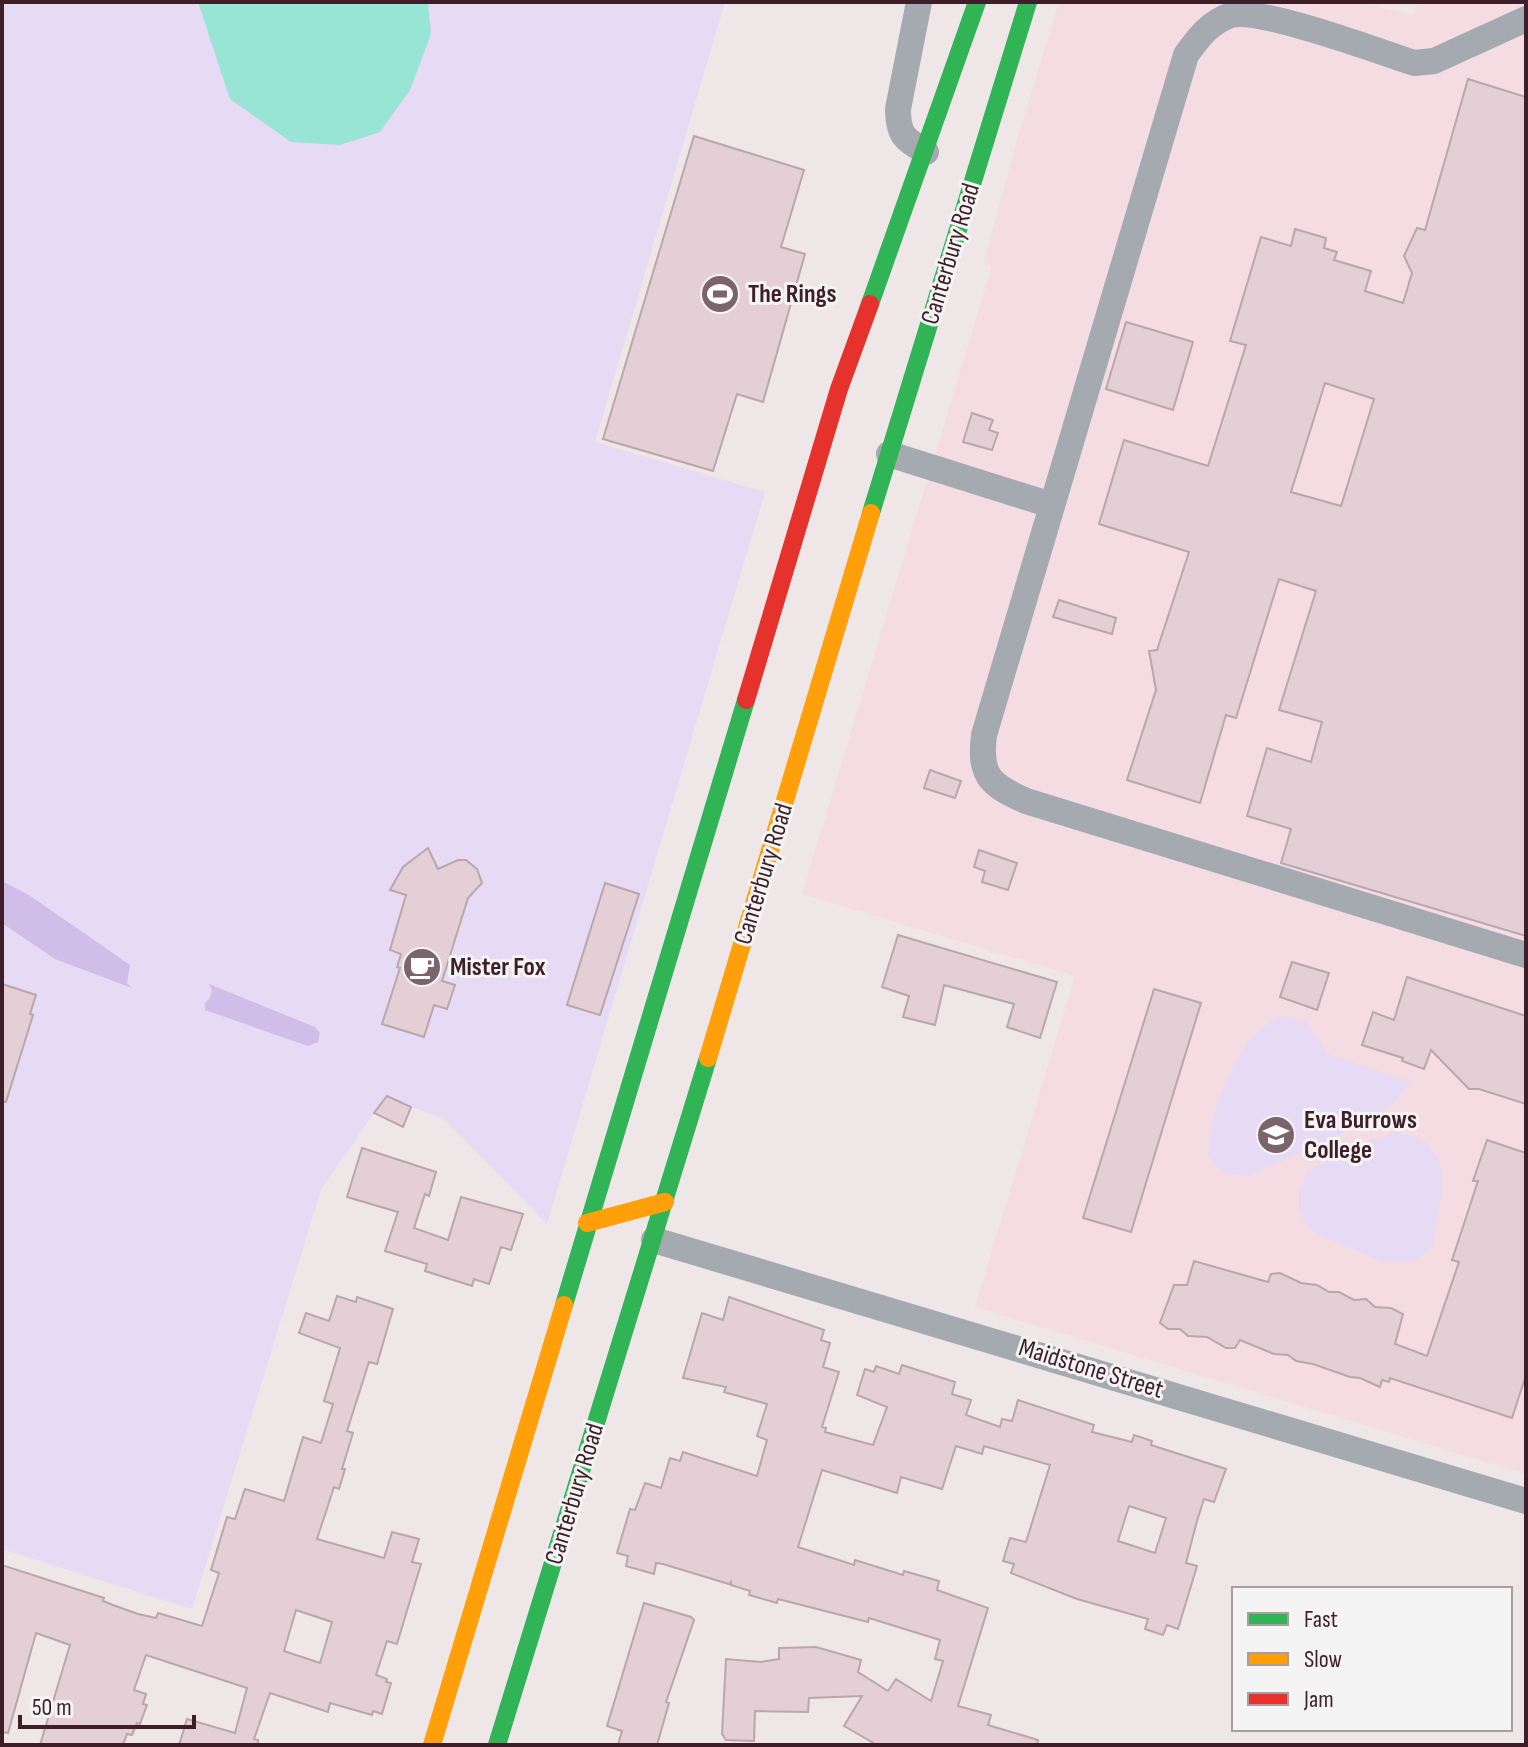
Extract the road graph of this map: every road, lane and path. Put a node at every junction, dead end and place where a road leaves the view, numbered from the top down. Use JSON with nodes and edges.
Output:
{"nodes":[{"id":1,"x":919,"y":2,"type":"edge"},
{"id":2,"x":977,"y":2,"type":"edge"},
{"id":3,"x":1028,"y":2,"type":"edge"},
{"id":4,"x":1526,"y":19,"type":"edge"},
{"id":5,"x":926,"y":152,"type":"junction"},
{"id":6,"x":889,"y":454,"type":"junction"},
{"id":7,"x":1051,"y":505,"type":"junction"},
{"id":8,"x":1526,"y":955,"type":"edge"},
{"id":9,"x":665,"y":1202,"type":"junction"},
{"id":10,"x":587,"y":1223,"type":"junction"},
{"id":11,"x":654,"y":1240,"type":"junction"},
{"id":12,"x":1526,"y":1501,"type":"edge"},
{"id":13,"x":432,"y":1745,"type":"edge"},
{"id":14,"x":497,"y":1745,"type":"edge"}],
"edges":[{"from":1,"to":5,"type":"street"},
{"from":2,"to":5,"type":"main road","name":"Canterbury Road"},
{"from":3,"to":6,"type":"main road","name":"Canterbury Road"},
{"from":4,"to":7,"type":"street"},
{"from":5,"to":10,"type":"main road","name":"Canterbury Road"},
{"from":6,"to":7,"type":"street"},
{"from":6,"to":9,"type":"main road","name":"Canterbury Road"},
{"from":7,"to":8,"type":"street"},
{"from":9,"to":10,"type":"main road"},
{"from":9,"to":11,"type":"main road","name":"Canterbury Road"},
{"from":10,"to":13,"type":"main road","name":"Canterbury Road"},
{"from":11,"to":12,"type":"street","name":"Maidstone Street"},
{"from":11,"to":14,"type":"main road","name":"Canterbury Road"}]}
